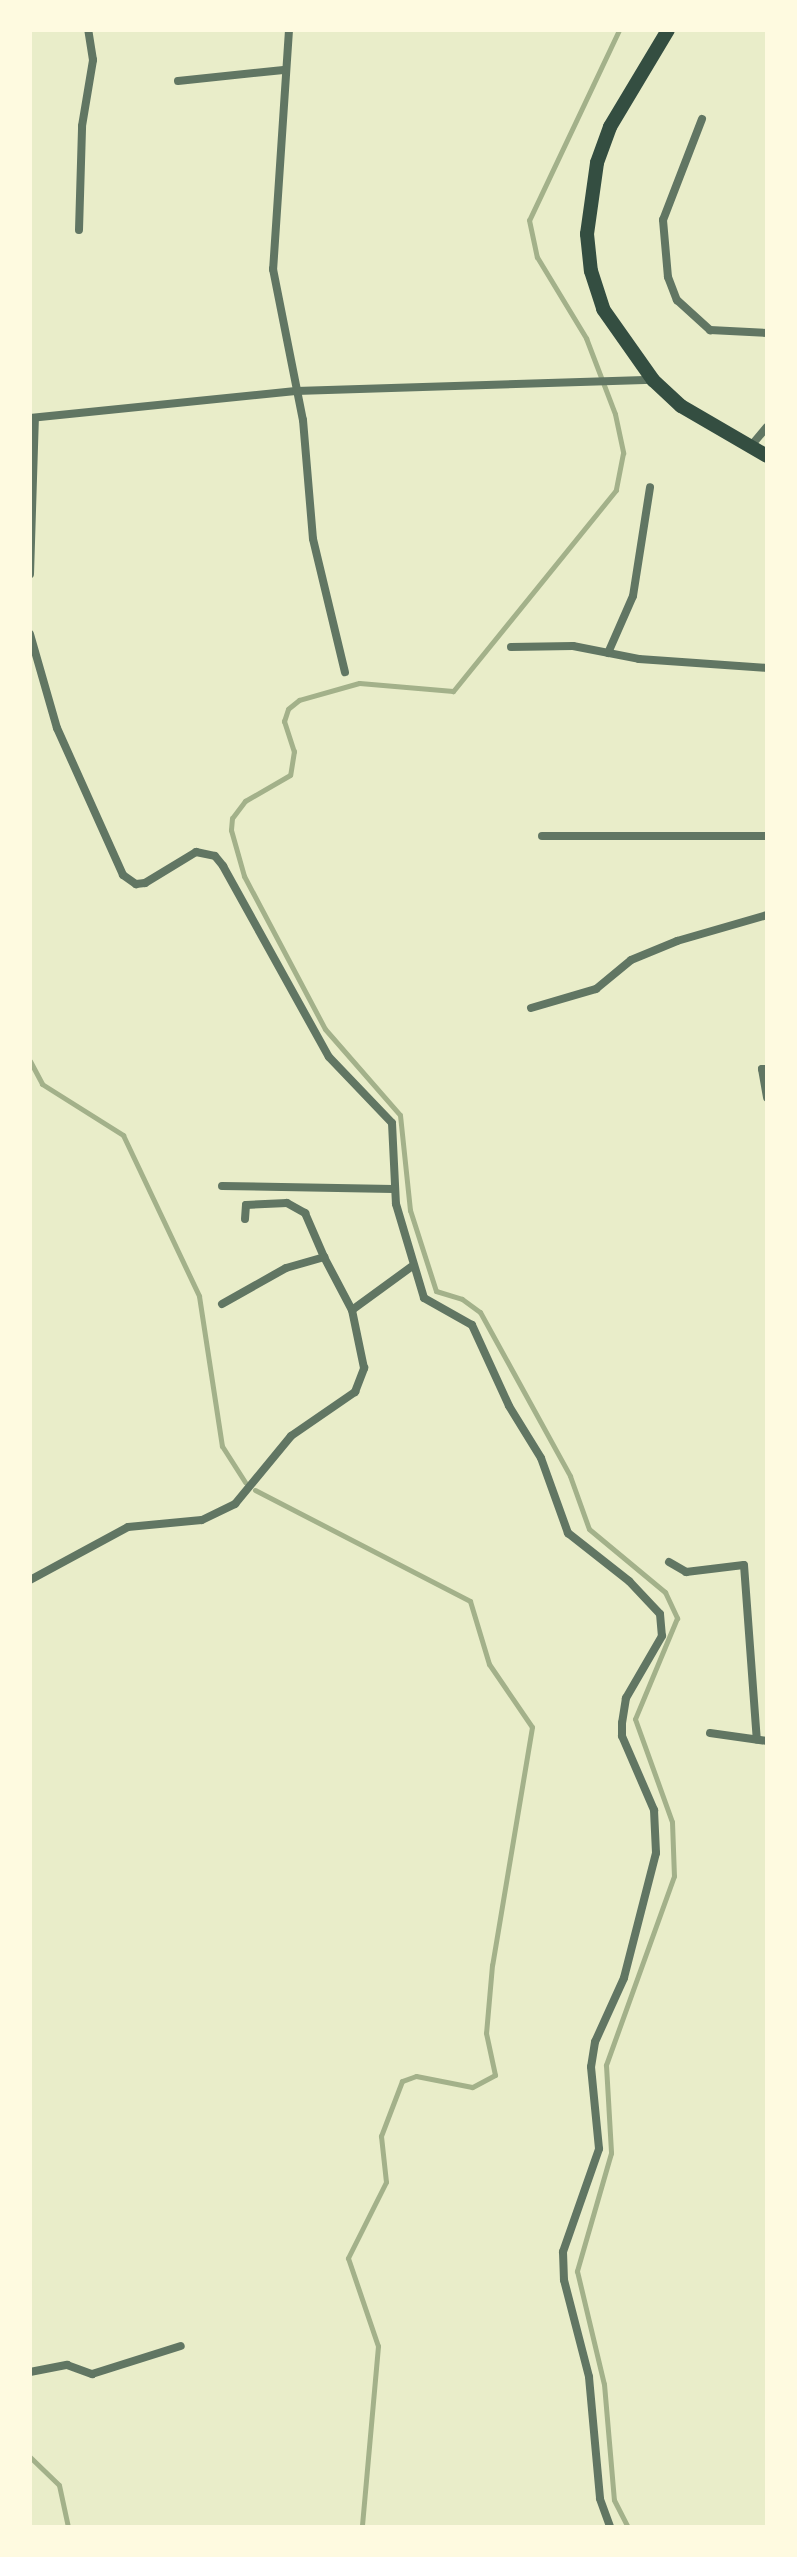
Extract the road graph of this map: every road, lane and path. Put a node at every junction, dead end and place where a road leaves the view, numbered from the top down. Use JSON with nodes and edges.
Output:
{"nodes":[{"id":1,"x":88,"y":30,"type":"edge"},
{"id":2,"x":289,"y":30,"type":"edge"},
{"id":3,"x":668,"y":30,"type":"edge"},
{"id":4,"x":283,"y":70,"type":"junction"},
{"id":5,"x":178,"y":81,"type":"dead end"},
{"id":6,"x":702,"y":119,"type":"dead end"},
{"id":7,"x":79,"y":230,"type":"dead end"},
{"id":8,"x":767,"y":333,"type":"edge"},
{"id":9,"x":653,"y":380,"type":"junction"},
{"id":10,"x":296,"y":391,"type":"junction"},
{"id":11,"x":33,"y":418,"type":"edge"},
{"id":12,"x":767,"y":427,"type":"edge"},
{"id":13,"x":750,"y":447,"type":"junction"},
{"id":14,"x":767,"y":456,"type":"edge"},
{"id":15,"x":650,"y":487,"type":"dead end"},
{"id":16,"x":30,"y":574,"type":"edge"},
{"id":17,"x":30,"y":634,"type":"edge"},
{"id":18,"x":511,"y":647,"type":"dead end"},
{"id":19,"x":608,"y":653,"type":"junction"},
{"id":20,"x":767,"y":668,"type":"edge"},
{"id":21,"x":345,"y":672,"type":"dead end"},
{"id":22,"x":542,"y":836,"type":"dead end"},
{"id":23,"x":767,"y":836,"type":"edge"},
{"id":24,"x":767,"y":915,"type":"edge"},
{"id":25,"x":531,"y":1008,"type":"dead end"},
{"id":26,"x":764,"y":1069,"type":"edge"},
{"id":27,"x":767,"y":1098,"type":"edge"},
{"id":28,"x":222,"y":1186,"type":"dead end"},
{"id":29,"x":393,"y":1189,"type":"junction"},
{"id":30,"x":245,"y":1219,"type":"dead end"},
{"id":31,"x":324,"y":1257,"type":"junction"},
{"id":32,"x":411,"y":1267,"type":"junction"},
{"id":33,"x":222,"y":1304,"type":"dead end"},
{"id":34,"x":352,"y":1310,"type":"junction"},
{"id":35,"x":669,"y":1562,"type":"dead end"},
{"id":36,"x":30,"y":1580,"type":"edge"},
{"id":37,"x":710,"y":1733,"type":"dead end"},
{"id":38,"x":757,"y":1740,"type":"junction"},
{"id":39,"x":767,"y":1741,"type":"edge"},
{"id":40,"x":181,"y":2346,"type":"dead end"},
{"id":41,"x":30,"y":2372,"type":"edge"},
{"id":42,"x":610,"y":2527,"type":"edge"}],
"edges":[{"from":1,"to":7,"type":"street"},
{"from":2,"to":4,"type":"street"},
{"from":3,"to":9,"type":"main road"},
{"from":4,"to":5,"type":"street"},
{"from":4,"to":10,"type":"street"},
{"from":6,"to":8,"type":"street"},
{"from":9,"to":10,"type":"street"},
{"from":9,"to":13,"type":"main road"},
{"from":10,"to":11,"type":"street"},
{"from":10,"to":21,"type":"street"},
{"from":11,"to":16,"type":"street"},
{"from":12,"to":13,"type":"street"},
{"from":13,"to":14,"type":"main road"},
{"from":15,"to":19,"type":"street"},
{"from":17,"to":29,"type":"street"},
{"from":18,"to":19,"type":"street"},
{"from":19,"to":20,"type":"street"},
{"from":22,"to":23,"type":"street"},
{"from":24,"to":25,"type":"street"},
{"from":26,"to":27,"type":"street"},
{"from":28,"to":29,"type":"street"},
{"from":29,"to":32,"type":"street"},
{"from":30,"to":31,"type":"street"},
{"from":31,"to":33,"type":"street"},
{"from":31,"to":34,"type":"street"},
{"from":32,"to":34,"type":"street"},
{"from":32,"to":42,"type":"street"},
{"from":34,"to":36,"type":"street"},
{"from":35,"to":38,"type":"street"},
{"from":37,"to":38,"type":"street"},
{"from":38,"to":39,"type":"street"},
{"from":40,"to":41,"type":"street"}]}
